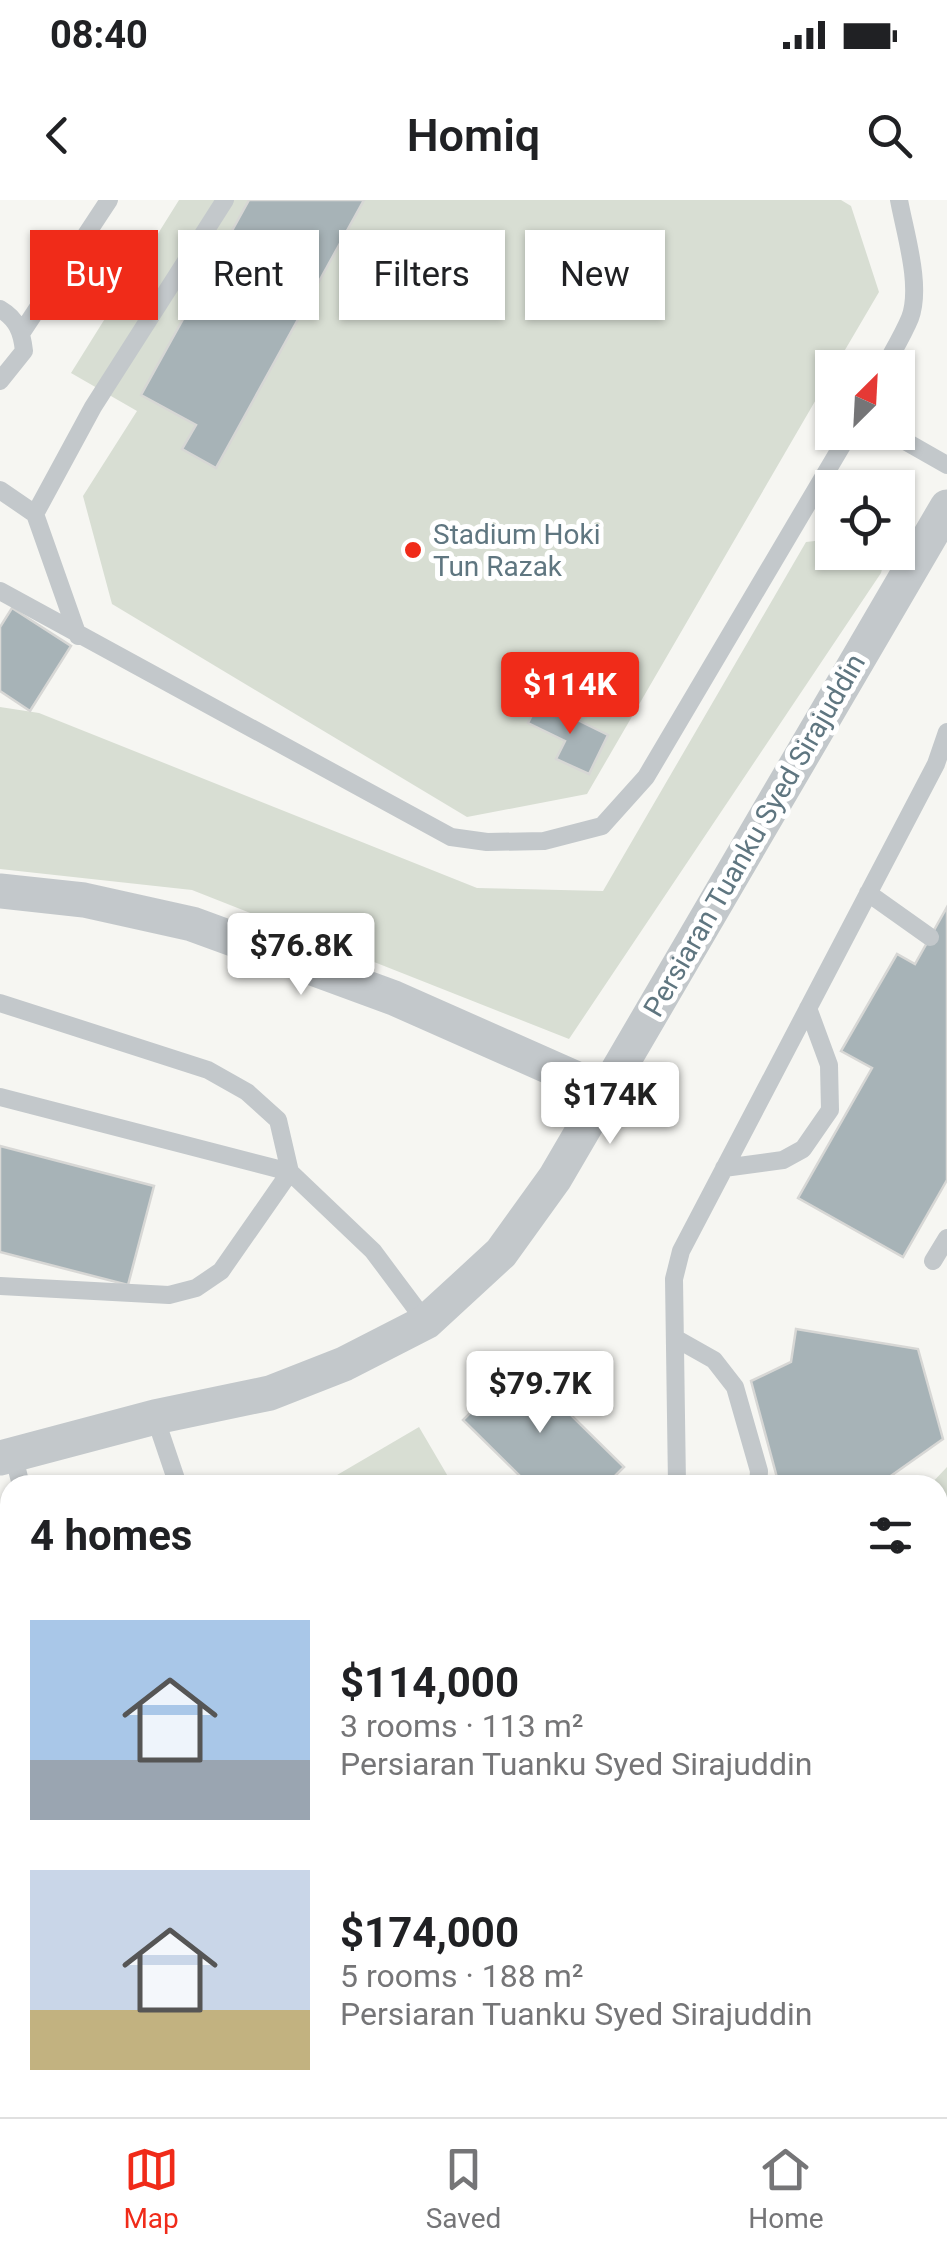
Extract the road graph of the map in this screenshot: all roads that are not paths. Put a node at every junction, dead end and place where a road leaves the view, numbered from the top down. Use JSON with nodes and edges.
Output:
{"nodes":[{"id":1,"x":109,"y":200,"type":"edge"},
{"id":2,"x":225,"y":200,"type":"edge"},
{"id":3,"x":899,"y":200,"type":"edge"},
{"id":4,"x":0,"y":309,"type":"edge"},
{"id":5,"x":22,"y":332,"type":"junction"},
{"id":6,"x":893,"y":350,"type":"edge"},
{"id":7,"x":0,"y":381,"type":"edge"},
{"id":8,"x":915,"y":447,"type":"edge"},
{"id":9,"x":839,"y":450,"type":"edge"},
{"id":10,"x":947,"y":466,"type":"edge"},
{"id":11,"x":0,"y":490,"type":"edge"},
{"id":12,"x":34,"y":514,"type":"junction"},
{"id":13,"x":945,"y":514,"type":"edge"},
{"id":14,"x":0,"y":591,"type":"edge"},
{"id":15,"x":78,"y":636,"type":"junction"},
{"id":16,"x":947,"y":732,"type":"edge"},
{"id":17,"x":942,"y":768,"type":"edge"},
{"id":18,"x":0,"y":890,"type":"edge"},
{"id":19,"x":868,"y":893,"type":"junction"},
{"id":20,"x":930,"y":937,"type":"dead end"},
{"id":21,"x":0,"y":1003,"type":"edge"},
{"id":22,"x":808,"y":1008,"type":"junction"},
{"id":23,"x":604,"y":1091,"type":"junction"},
{"id":24,"x":0,"y":1096,"type":"edge"},
{"id":25,"x":724,"y":1168,"type":"junction"},
{"id":26,"x":290,"y":1172,"type":"junction"},
{"id":27,"x":947,"y":1238,"type":"edge"},
{"id":28,"x":933,"y":1261,"type":"dead end"},
{"id":29,"x":0,"y":1286,"type":"edge"},
{"id":30,"x":426,"y":1322,"type":"junction"},
{"id":31,"x":675,"y":1338,"type":"junction"},
{"id":32,"x":154,"y":1417,"type":"junction"},
{"id":33,"x":11,"y":1466,"type":"edge"},
{"id":34,"x":174,"y":1475,"type":"edge"},
{"id":35,"x":677,"y":1475,"type":"edge"},
{"id":36,"x":759,"y":1475,"type":"edge"}],
"edges":[{"from":1,"to":5,"type":"lane"},
{"from":2,"to":12,"type":"lane"},
{"from":3,"to":6,"type":"lane"},
{"from":4,"to":5,"type":"lane"},
{"from":5,"to":7,"type":"lane"},
{"from":8,"to":10,"type":"lane"},
{"from":9,"to":15,"type":"lane"},
{"from":11,"to":12,"type":"lane"},
{"from":12,"to":15,"type":"lane"},
{"from":13,"to":23,"type":"street","name":"Persiaran Tuanku Syed Sirajuddin"},
{"from":14,"to":15,"type":"lane"},
{"from":16,"to":17,"type":"lane"},
{"from":17,"to":19,"type":"lane"},
{"from":18,"to":23,"type":"street"},
{"from":19,"to":20,"type":"lane"},
{"from":19,"to":22,"type":"lane"},
{"from":21,"to":26,"type":"lane"},
{"from":22,"to":25,"type":"lane"},
{"from":22,"to":25,"type":"lane"},
{"from":23,"to":30,"type":"street","name":"Persiaran Tuanku Syed Sirajuddin"},
{"from":24,"to":26,"type":"lane"},
{"from":25,"to":31,"type":"lane"},
{"from":26,"to":29,"type":"lane"},
{"from":26,"to":30,"type":"lane"},
{"from":27,"to":28,"type":"lane"},
{"from":30,"to":32,"type":"street","name":"Persiaran Tuanku Syed Sirajuddin"},
{"from":31,"to":35,"type":"lane"},
{"from":31,"to":36,"type":"lane"},
{"from":32,"to":33,"type":"street","name":"Persiaran Tuanku Syed Sirajuddin"},
{"from":32,"to":34,"type":"lane"}]}
